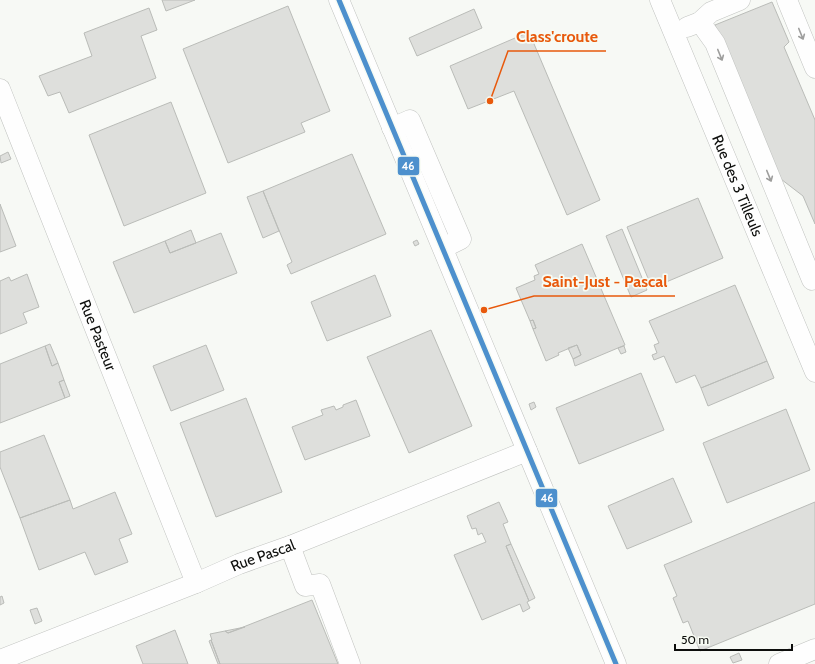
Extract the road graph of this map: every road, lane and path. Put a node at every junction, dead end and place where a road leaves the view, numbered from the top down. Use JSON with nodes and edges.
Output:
{"nodes":[{"id":1,"x":339,"y":0,"type":"edge"},
{"id":2,"x":660,"y":0,"type":"edge"},
{"id":3,"x":740,"y":0,"type":"edge"},
{"id":4,"x":787,"y":0,"type":"edge"},
{"id":5,"x":700,"y":22,"type":"junction"},
{"id":6,"x":674,"y":33,"type":"junction"},
{"id":7,"x":815,"y":68,"type":"edge"},
{"id":8,"x":0,"y":89,"type":"edge"},
{"id":9,"x":813,"y":279,"type":"edge"},
{"id":10,"x":782,"y":292,"type":"junction"},
{"id":11,"x":815,"y":372,"type":"edge"},
{"id":12,"x":527,"y":451,"type":"junction"},
{"id":13,"x":290,"y":546,"type":"junction"},
{"id":14,"x":196,"y":583,"type":"junction"},
{"id":15,"x":815,"y":649,"type":"edge"},
{"id":16,"x":0,"y":660,"type":"edge"},
{"id":17,"x":350,"y":664,"type":"edge"},
{"id":18,"x":616,"y":664,"type":"edge"},
{"id":19,"x":779,"y":664,"type":"edge"}],
"edges":[{"from":1,"to":12,"type":"street"},
{"from":2,"to":6,"type":"street","name":"Rue des 3 Tilleuls"},
{"from":3,"to":5,"type":"street"},
{"from":4,"to":7,"type":"street","one_way":true},
{"from":5,"to":6,"type":"street"},
{"from":5,"to":9,"type":"street","one_way":true},
{"from":6,"to":10,"type":"street","name":"Rue des 3 Tilleuls"},
{"from":8,"to":14,"type":"street","name":"Rue Pasteur"},
{"from":9,"to":10,"type":"street"},
{"from":10,"to":11,"type":"street","name":"Rue des 3 Tilleuls"},
{"from":12,"to":13,"type":"street","name":"Rue Pascal"},
{"from":12,"to":18,"type":"street"},
{"from":13,"to":14,"type":"street","name":"Rue Pascal"},
{"from":13,"to":17,"type":"street"},
{"from":14,"to":16,"type":"street","name":"Rue Pascal"},
{"from":15,"to":19,"type":"street"}]}
